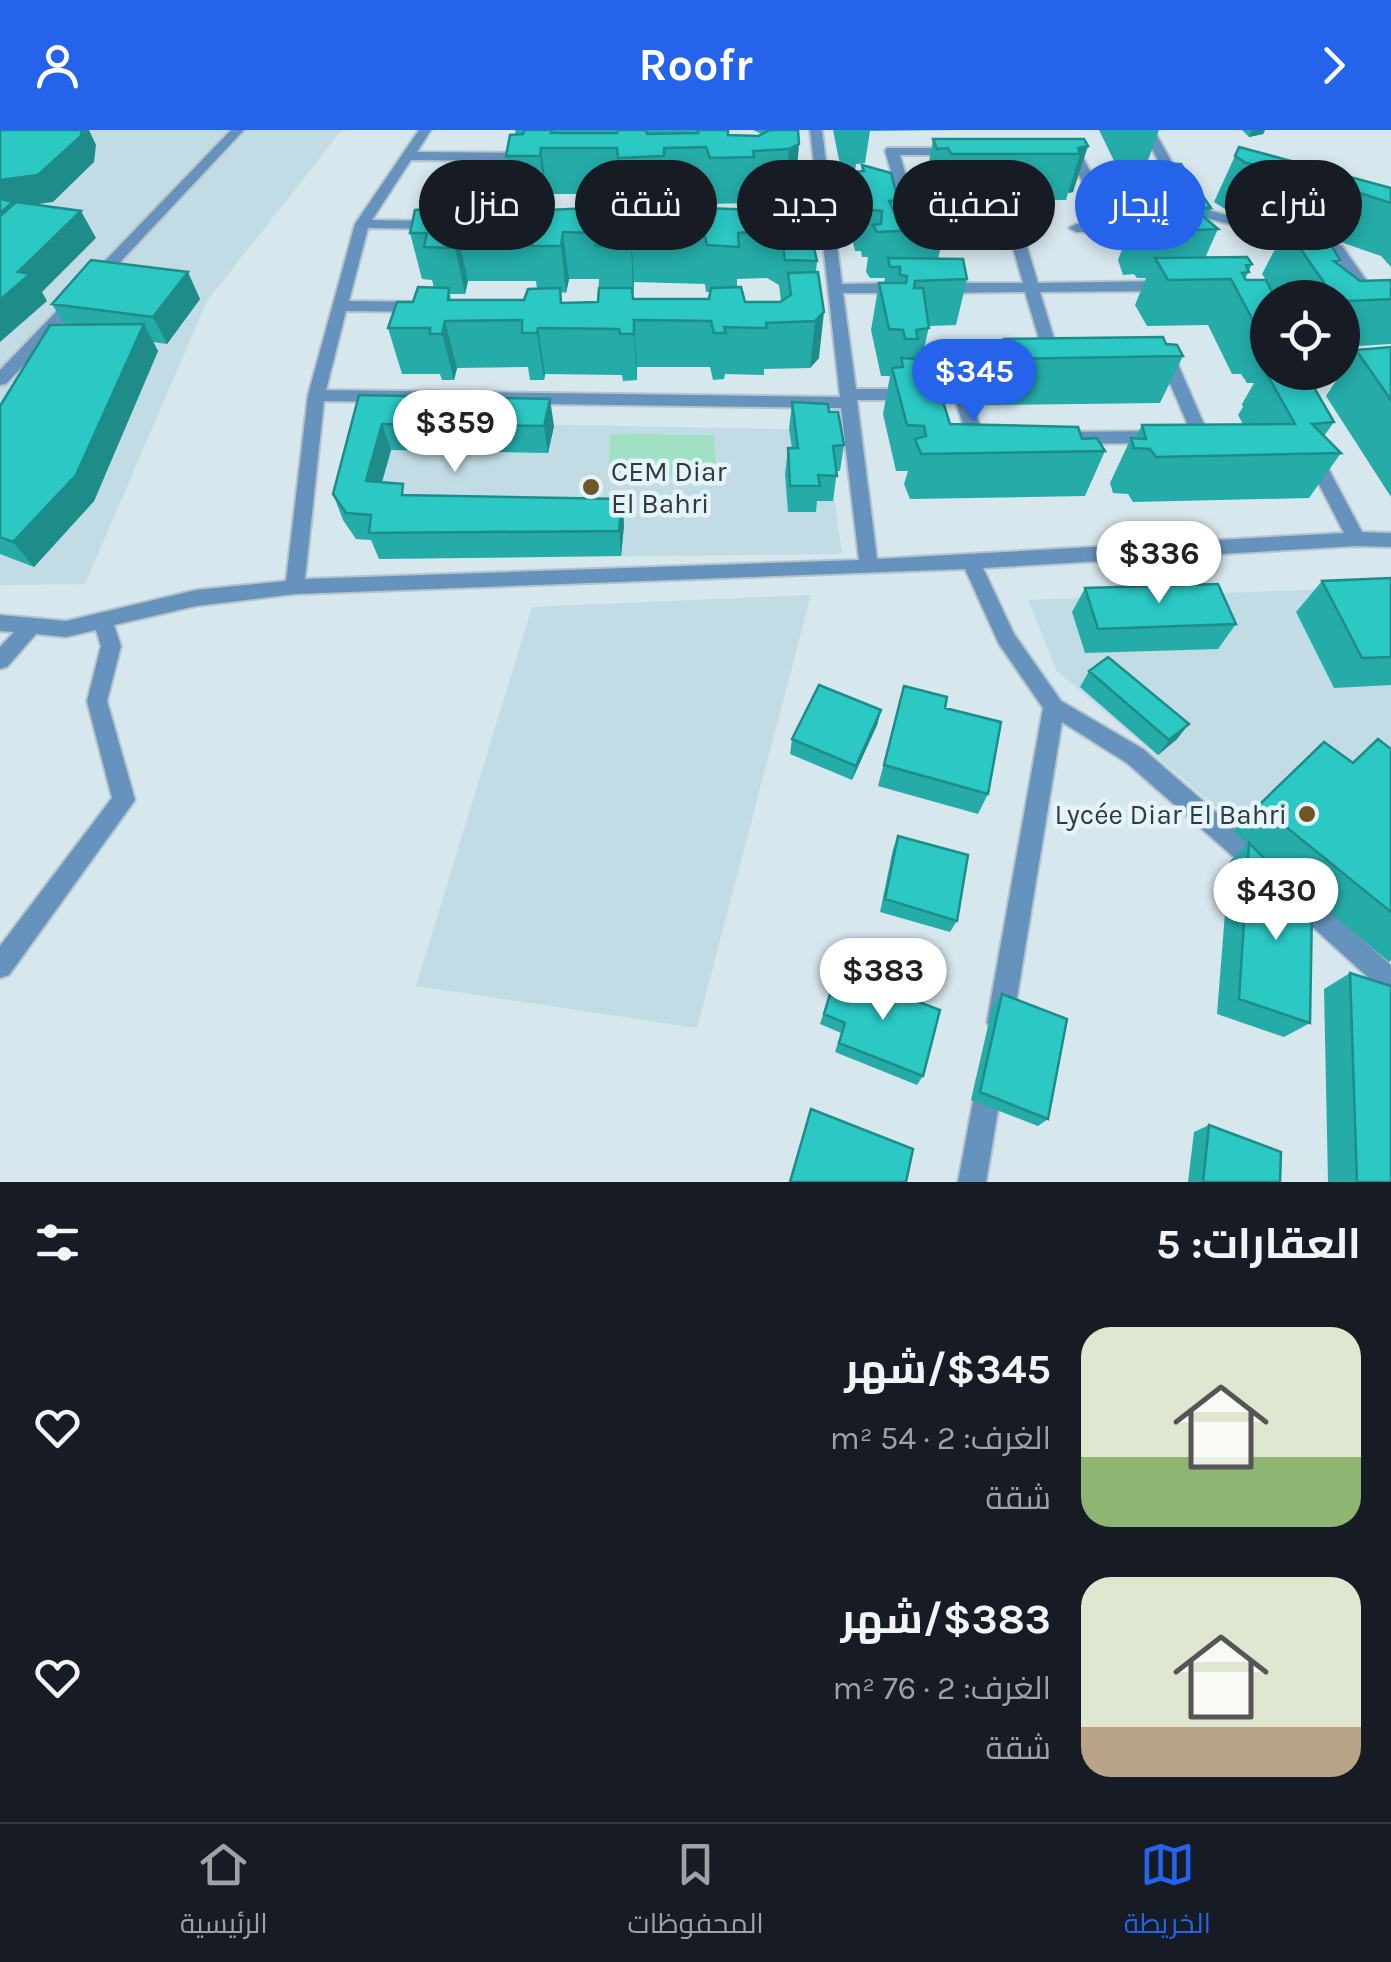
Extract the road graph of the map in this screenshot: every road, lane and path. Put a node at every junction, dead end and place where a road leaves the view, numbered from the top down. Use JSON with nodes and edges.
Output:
{"nodes":[{"id":1,"x":238,"y":130,"type":"edge"},
{"id":2,"x":424,"y":130,"type":"edge"},
{"id":3,"x":816,"y":130,"type":"edge"},
{"id":4,"x":1148,"y":130,"type":"edge"},
{"id":5,"x":964,"y":151,"type":"edge"},
{"id":6,"x":1054,"y":152,"type":"edge"},
{"id":7,"x":408,"y":156,"type":"junction"},
{"id":8,"x":545,"y":157,"type":"edge"},
{"id":9,"x":820,"y":160,"type":"edge"},
{"id":10,"x":895,"y":160,"type":"edge"},
{"id":11,"x":1076,"y":160,"type":"edge"},
{"id":12,"x":1164,"y":160,"type":"edge"},
{"id":13,"x":1205,"y":213,"type":"edge"},
{"id":14,"x":362,"y":224,"type":"junction"},
{"id":15,"x":419,"y":225,"type":"edge"},
{"id":16,"x":830,"y":250,"type":"edge"},
{"id":17,"x":1021,"y":250,"type":"edge"},
{"id":18,"x":1189,"y":286,"type":"edge"},
{"id":19,"x":1032,"y":287,"type":"junction"},
{"id":20,"x":1364,"y":287,"type":"edge"},
{"id":21,"x":835,"y":288,"type":"junction"},
{"id":22,"x":340,"y":306,"type":"junction"},
{"id":23,"x":437,"y":307,"type":"edge"},
{"id":24,"x":975,"y":347,"type":"dead end"},
{"id":25,"x":1136,"y":355,"type":"edge"},
{"id":26,"x":1052,"y":358,"type":"edge"},
{"id":27,"x":1391,"y":360,"type":"edge"},
{"id":28,"x":1360,"y":361,"type":"edge"},
{"id":29,"x":0,"y":380,"type":"edge"},
{"id":30,"x":316,"y":394,"type":"junction"},
{"id":31,"x":962,"y":394,"type":"junction"},
{"id":32,"x":848,"y":399,"type":"junction"},
{"id":33,"x":1032,"y":438,"type":"edge"},
{"id":34,"x":1013,"y":439,"type":"edge"},
{"id":35,"x":1305,"y":439,"type":"edge"},
{"id":36,"x":1356,"y":540,"type":"junction"},
{"id":37,"x":1391,"y":540,"type":"edge"},
{"id":38,"x":970,"y":561,"type":"junction"},
{"id":39,"x":868,"y":567,"type":"junction"},
{"id":40,"x":295,"y":587,"type":"junction"},
{"id":41,"x":0,"y":623,"type":"edge"},
{"id":42,"x":103,"y":623,"type":"junction"},
{"id":43,"x":33,"y":624,"type":"junction"},
{"id":44,"x":0,"y":661,"type":"edge"},
{"id":45,"x":1054,"y":707,"type":"junction"},
{"id":46,"x":0,"y":966,"type":"edge"},
{"id":47,"x":1391,"y":982,"type":"edge"},
{"id":48,"x":972,"y":1182,"type":"edge"}],
"edges":[{"from":1,"to":29,"type":"street"},
{"from":2,"to":7,"type":"street"},
{"from":3,"to":9,"type":"street"},
{"from":4,"to":12,"type":"street"},
{"from":5,"to":10,"type":"street"},
{"from":6,"to":11,"type":"street"},
{"from":7,"to":8,"type":"street"},
{"from":7,"to":14,"type":"street"},
{"from":13,"to":20,"type":"street"},
{"from":14,"to":15,"type":"street"},
{"from":14,"to":22,"type":"street"},
{"from":16,"to":21,"type":"street"},
{"from":17,"to":19,"type":"street"},
{"from":18,"to":19,"type":"street"},
{"from":19,"to":21,"type":"street"},
{"from":19,"to":26,"type":"street"},
{"from":21,"to":32,"type":"street"},
{"from":22,"to":23,"type":"street"},
{"from":22,"to":30,"type":"street"},
{"from":24,"to":31,"type":"street"},
{"from":25,"to":33,"type":"street"},
{"from":27,"to":28,"type":"street"},
{"from":30,"to":32,"type":"street"},
{"from":30,"to":40,"type":"street"},
{"from":31,"to":32,"type":"street"},
{"from":31,"to":34,"type":"street"},
{"from":32,"to":39,"type":"street"},
{"from":35,"to":36,"type":"street"},
{"from":36,"to":37,"type":"street"},
{"from":36,"to":38,"type":"street"},
{"from":38,"to":39,"type":"street"},
{"from":38,"to":45,"type":"street"},
{"from":39,"to":40,"type":"street"},
{"from":40,"to":42,"type":"street"},
{"from":41,"to":43,"type":"street"},
{"from":42,"to":43,"type":"street"},
{"from":42,"to":46,"type":"street"},
{"from":43,"to":44,"type":"street"},
{"from":45,"to":47,"type":"street"},
{"from":45,"to":48,"type":"street"}]}
